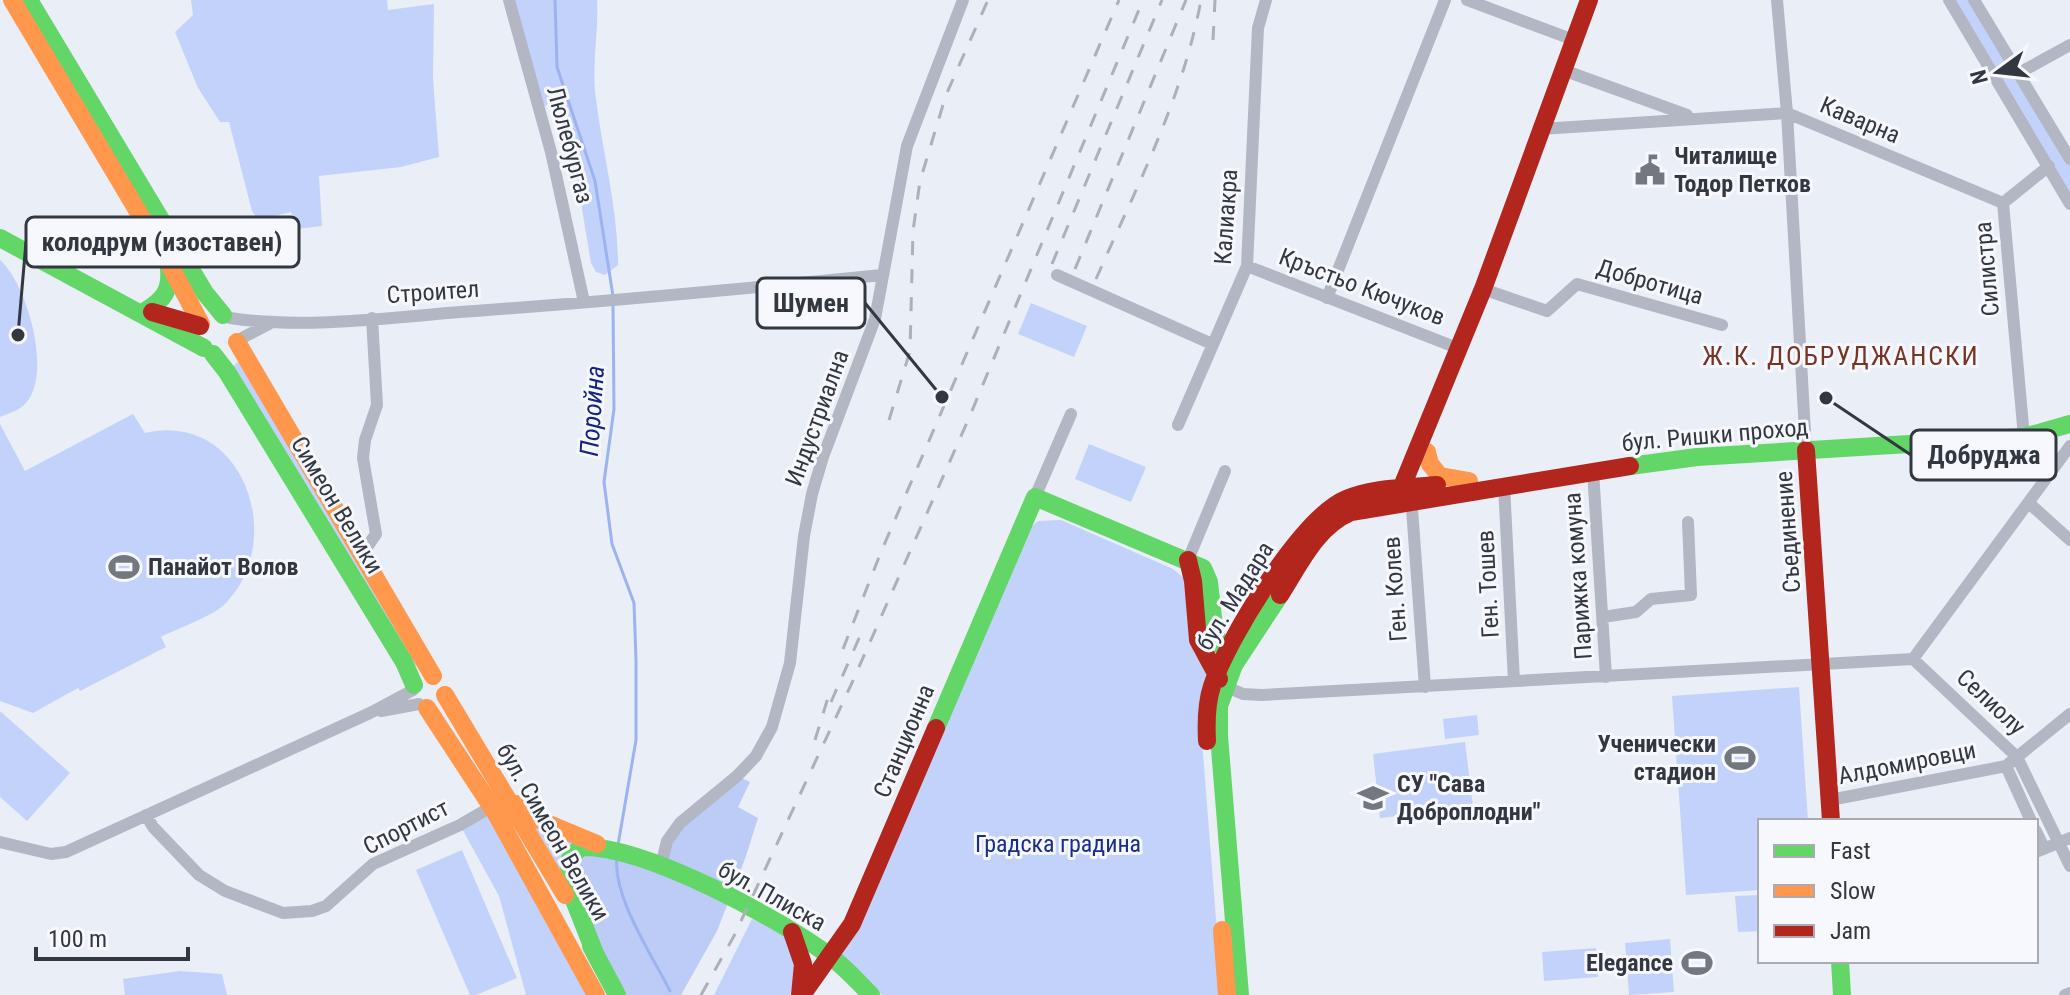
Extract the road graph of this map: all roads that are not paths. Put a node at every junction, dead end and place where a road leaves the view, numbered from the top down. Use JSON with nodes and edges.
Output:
{"nodes":[{"id":1,"x":12,"y":0,"type":"edge"},
{"id":2,"x":29,"y":0,"type":"edge"},
{"id":3,"x":509,"y":0,"type":"edge"},
{"id":4,"x":963,"y":0,"type":"edge"},
{"id":5,"x":1266,"y":0,"type":"edge"},
{"id":6,"x":1445,"y":0,"type":"edge"},
{"id":7,"x":1467,"y":0,"type":"edge"},
{"id":8,"x":1507,"y":0,"type":"edge"},
{"id":9,"x":1589,"y":0,"type":"edge"},
{"id":10,"x":1777,"y":0,"type":"edge"},
{"id":11,"x":1949,"y":0,"type":"edge"},
{"id":12,"x":1974,"y":0,"type":"edge"},
{"id":13,"x":1503,"y":13,"type":"junction"},
{"id":14,"x":1574,"y":40,"type":"junction"},
{"id":15,"x":2070,"y":45,"type":"edge"},
{"id":16,"x":1563,"y":70,"type":"junction"},
{"id":17,"x":2019,"y":73,"type":"junction"},
{"id":18,"x":1787,"y":113,"type":"junction"},
{"id":19,"x":1694,"y":117,"type":"junction"},
{"id":20,"x":1541,"y":129,"type":"junction"},
{"id":21,"x":2070,"y":159,"type":"edge"},
{"id":22,"x":2049,"y":166,"type":"junction"},
{"id":23,"x":2003,"y":203,"type":"junction"},
{"id":24,"x":2070,"y":204,"type":"edge"},
{"id":25,"x":0,"y":238,"type":"edge"},
{"id":26,"x":168,"y":262,"type":"junction"},
{"id":27,"x":1247,"y":266,"type":"junction"},
{"id":28,"x":882,"y":275,"type":"junction"},
{"id":29,"x":1057,"y":275,"type":"dead end"},
{"id":30,"x":1483,"y":289,"type":"junction"},
{"id":31,"x":1327,"y":298,"type":"junction"},
{"id":32,"x":591,"y":302,"type":"junction"},
{"id":33,"x":126,"y":306,"type":"junction"},
{"id":34,"x":145,"y":311,"type":"junction"},
{"id":35,"x":227,"y":316,"type":"junction"},
{"id":36,"x":372,"y":318,"type":"junction"},
{"id":37,"x":272,"y":323,"type":"junction"},
{"id":38,"x":200,"y":325,"type":"junction"},
{"id":39,"x":1722,"y":325,"type":"dead end"},
{"id":40,"x":237,"y":341,"type":"junction"},
{"id":41,"x":1212,"y":344,"type":"junction"},
{"id":42,"x":1460,"y":349,"type":"junction"},
{"id":43,"x":208,"y":351,"type":"junction"},
{"id":44,"x":1071,"y":414,"type":"dead end"},
{"id":45,"x":2070,"y":424,"type":"edge"},
{"id":46,"x":1178,"y":425,"type":"dead end"},
{"id":47,"x":2024,"y":437,"type":"junction"},
{"id":48,"x":2070,"y":446,"type":"edge"},
{"id":49,"x":1806,"y":450,"type":"junction"},
{"id":50,"x":1427,"y":452,"type":"junction"},
{"id":51,"x":1225,"y":471,"type":"dead end"},
{"id":52,"x":1593,"y":471,"type":"junction"},
{"id":53,"x":1554,"y":477,"type":"junction"},
{"id":54,"x":1469,"y":481,"type":"junction"},
{"id":55,"x":1504,"y":485,"type":"junction"},
{"id":56,"x":1405,"y":496,"type":"junction"},
{"id":57,"x":1035,"y":497,"type":"junction"},
{"id":58,"x":2030,"y":504,"type":"junction"},
{"id":59,"x":1688,"y":522,"type":"dead end"},
{"id":60,"x":2070,"y":540,"type":"edge"},
{"id":61,"x":361,"y":556,"type":"junction"},
{"id":62,"x":1188,"y":560,"type":"junction"},
{"id":63,"x":1603,"y":617,"type":"junction"},
{"id":64,"x":1230,"y":659,"type":"junction"},
{"id":65,"x":1913,"y":659,"type":"junction"},
{"id":66,"x":1820,"y":665,"type":"junction"},
{"id":67,"x":433,"y":676,"type":"junction"},
{"id":68,"x":1606,"y":677,"type":"junction"},
{"id":69,"x":1220,"y":680,"type":"junction"},
{"id":70,"x":1514,"y":681,"type":"junction"},
{"id":71,"x":1425,"y":687,"type":"junction"},
{"id":72,"x":445,"y":695,"type":"junction"},
{"id":73,"x":418,"y":697,"type":"junction"},
{"id":74,"x":2070,"y":714,"type":"edge"},
{"id":75,"x":2017,"y":757,"type":"junction"},
{"id":76,"x":2006,"y":766,"type":"junction"},
{"id":77,"x":505,"y":793,"type":"junction"},
{"id":78,"x":1830,"y":800,"type":"junction"},
{"id":79,"x":491,"y":807,"type":"junction"},
{"id":80,"x":146,"y":815,"type":"junction"},
{"id":81,"x":1831,"y":819,"type":"edge"},
{"id":82,"x":2030,"y":819,"type":"edge"},
{"id":83,"x":2064,"y":840,"type":"edge"},
{"id":84,"x":0,"y":842,"type":"edge"},
{"id":85,"x":600,"y":845,"type":"junction"},
{"id":86,"x":2040,"y":850,"type":"edge"},
{"id":87,"x":661,"y":866,"type":"junction"},
{"id":88,"x":2070,"y":866,"type":"edge"},
{"id":89,"x":852,"y":924,"type":"junction"},
{"id":90,"x":792,"y":932,"type":"junction"},
{"id":91,"x":596,"y":956,"type":"junction"},
{"id":92,"x":830,"y":957,"type":"junction"},
{"id":93,"x":1840,"y":963,"type":"edge"},
{"id":94,"x":596,"y":995,"type":"edge"},
{"id":95,"x":617,"y":995,"type":"edge"},
{"id":96,"x":801,"y":995,"type":"edge"},
{"id":97,"x":871,"y":995,"type":"edge"},
{"id":98,"x":1227,"y":995,"type":"edge"},
{"id":99,"x":1240,"y":995,"type":"edge"},
{"id":100,"x":1842,"y":995,"type":"edge"}],
"edges":[{"from":1,"to":26,"type":"main road"},
{"from":2,"to":35,"type":"main road"},
{"from":3,"to":32,"type":"street","name":"Люлебургаз"},
{"from":4,"to":28,"type":"street","name":"Индустриална"},
{"from":5,"to":27,"type":"street","name":"Калиакра"},
{"from":6,"to":31,"type":"street"},
{"from":7,"to":13,"type":"street"},
{"from":8,"to":13,"type":"street"},
{"from":9,"to":14,"type":"main road"},
{"from":10,"to":18,"type":"street","name":"Съединение"},
{"from":11,"to":22,"type":"street"},
{"from":12,"to":17,"type":"street"},
{"from":13,"to":14,"type":"street"},
{"from":14,"to":16,"type":"main road"},
{"from":15,"to":17,"type":"street"},
{"from":16,"to":19,"type":"street","name":"Каварна"},
{"from":16,"to":20,"type":"main road"},
{"from":17,"to":21,"type":"street"},
{"from":18,"to":19,"type":"street","name":"Каварна"},
{"from":18,"to":23,"type":"street","name":"Каварна"},
{"from":18,"to":49,"type":"street","name":"Съединение"},
{"from":19,"to":20,"type":"street","name":"Каварна"},
{"from":20,"to":30,"type":"main road"},
{"from":22,"to":23,"type":"street","name":"Силистра"},
{"from":22,"to":24,"type":"street"},
{"from":23,"to":47,"type":"street","name":"Силистра"},
{"from":25,"to":33,"type":"main road"},
{"from":26,"to":34,"type":"main road"},
{"from":26,"to":38,"type":"main road"},
{"from":27,"to":31,"type":"street","name":"Кръстьо Кючуков"},
{"from":27,"to":41,"type":"street","name":"Калиакра"},
{"from":28,"to":32,"type":"street","name":"Строител"},
{"from":28,"to":87,"type":"street","name":"Индустриална"},
{"from":29,"to":41,"type":"street"},
{"from":30,"to":39,"type":"street","name":"Добротица"},
{"from":30,"to":42,"type":"main road"},
{"from":31,"to":42,"type":"street","name":"Кръстьо Кючуков"},
{"from":32,"to":36,"type":"street","name":"Строител"},
{"from":33,"to":34,"type":"main road"},
{"from":33,"to":43,"type":"main road"},
{"from":34,"to":38,"type":"main road"},
{"from":35,"to":37,"type":"street"},
{"from":35,"to":38,"type":"main road"},
{"from":35,"to":40,"type":"main road"},
{"from":36,"to":37,"type":"street","name":"Строител"},
{"from":36,"to":61,"type":"street"},
{"from":37,"to":40,"type":"street"},
{"from":38,"to":43,"type":"main road"},
{"from":40,"to":43,"type":"main road"},
{"from":40,"to":61,"type":"main road"},
{"from":41,"to":46,"type":"street","name":"Калиакра"},
{"from":42,"to":50,"type":"main road"},
{"from":42,"to":56,"type":"main road"},
{"from":43,"to":73,"type":"main road","name":"Симеон Велики"},
{"from":44,"to":57,"type":"street","name":"Станционна"},
{"from":45,"to":47,"type":"main road","name":"бул. Ришки проход"},
{"from":47,"to":49,"type":"main road","name":"бул. Ришки проход"},
{"from":48,"to":58,"type":"street"},
{"from":49,"to":52,"type":"main road","name":"бул. Ришки проход"},
{"from":49,"to":66,"type":"main road","name":"Съединение"},
{"from":50,"to":54,"type":"main road"},
{"from":50,"to":56,"type":"main road"},
{"from":51,"to":62,"type":"street"},
{"from":52,"to":53,"type":"main road","name":"бул. Ришки проход"},
{"from":52,"to":63,"type":"street","name":"Парижка комуна"},
{"from":53,"to":54,"type":"main road","name":"бул. Ришки проход"},
{"from":53,"to":55,"type":"main road","name":"бул. Ришки проход"},
{"from":54,"to":56,"type":"main road","name":"бул. Ришки проход"},
{"from":55,"to":56,"type":"main road","name":"бул. Ришки проход"},
{"from":55,"to":70,"type":"street","name":"Ген. Тошев"},
{"from":56,"to":64,"type":"main road","name":"бул. Мадара"},
{"from":56,"to":71,"type":"street","name":"Ген. Колев"},
{"from":57,"to":62,"type":"main road"},
{"from":57,"to":89,"type":"main road","name":"Станционна"},
{"from":58,"to":60,"type":"street"},
{"from":58,"to":65,"type":"street"},
{"from":59,"to":63,"type":"street"},
{"from":61,"to":67,"type":"main road"},
{"from":62,"to":64,"type":"main road"},
{"from":62,"to":69,"type":"main road"},
{"from":63,"to":68,"type":"street","name":"Парижка комуна"},
{"from":64,"to":69,"type":"main road","name":"бул. Мадара"},
{"from":65,"to":66,"type":"street"},
{"from":65,"to":75,"type":"street","name":"Селиолу"},
{"from":66,"to":68,"type":"street"},
{"from":66,"to":78,"type":"main road","name":"Съединение"},
{"from":67,"to":72,"type":"main road","name":"бул. Симеон Велики"},
{"from":67,"to":73,"type":"main road"},
{"from":68,"to":70,"type":"street"},
{"from":69,"to":71,"type":"street"},
{"from":69,"to":98,"type":"main road","name":"бул. Мадара"},
{"from":69,"to":99,"type":"main road","name":"бул. Мадара"},
{"from":70,"to":71,"type":"street"},
{"from":72,"to":73,"type":"main road"},
{"from":72,"to":77,"type":"main road","name":"бул. Симеон Велики"},
{"from":73,"to":79,"type":"main road","name":"бул. Симеон Велики"},
{"from":73,"to":80,"type":"street"},
{"from":74,"to":75,"type":"street","name":"Алдомировци"},
{"from":75,"to":76,"type":"street","name":"Алдомировци"},
{"from":75,"to":83,"type":"street","name":"Селиолу"},
{"from":76,"to":78,"type":"street","name":"Алдомировци"},
{"from":76,"to":82,"type":"street"},
{"from":77,"to":85,"type":"main road"},
{"from":77,"to":91,"type":"main road","name":"бул. Симеон Велики"},
{"from":78,"to":81,"type":"main road","name":"Съединение"},
{"from":79,"to":80,"type":"street","name":"Спортист"},
{"from":79,"to":94,"type":"main road","name":"бул. Симеон Велики"},
{"from":80,"to":84,"type":"street"},
{"from":83,"to":86,"type":"street"},
{"from":83,"to":88,"type":"street","name":"Селиолу"},
{"from":85,"to":87,"type":"main road","name":"бул. Плиска"},
{"from":85,"to":91,"type":"main road"},
{"from":87,"to":90,"type":"main road","name":"бул. Плиска"},
{"from":89,"to":90,"type":"main road"},
{"from":89,"to":92,"type":"main road","name":"Станционна"},
{"from":90,"to":92,"type":"main road","name":"бул. Плиска"},
{"from":90,"to":96,"type":"main road"},
{"from":91,"to":95,"type":"main road","name":"бул. Симеон Велики"},
{"from":92,"to":96,"type":"main road","name":"Станционна"},
{"from":92,"to":97,"type":"main road","name":"бул. Плиска"},
{"from":93,"to":100,"type":"main road"}]}
